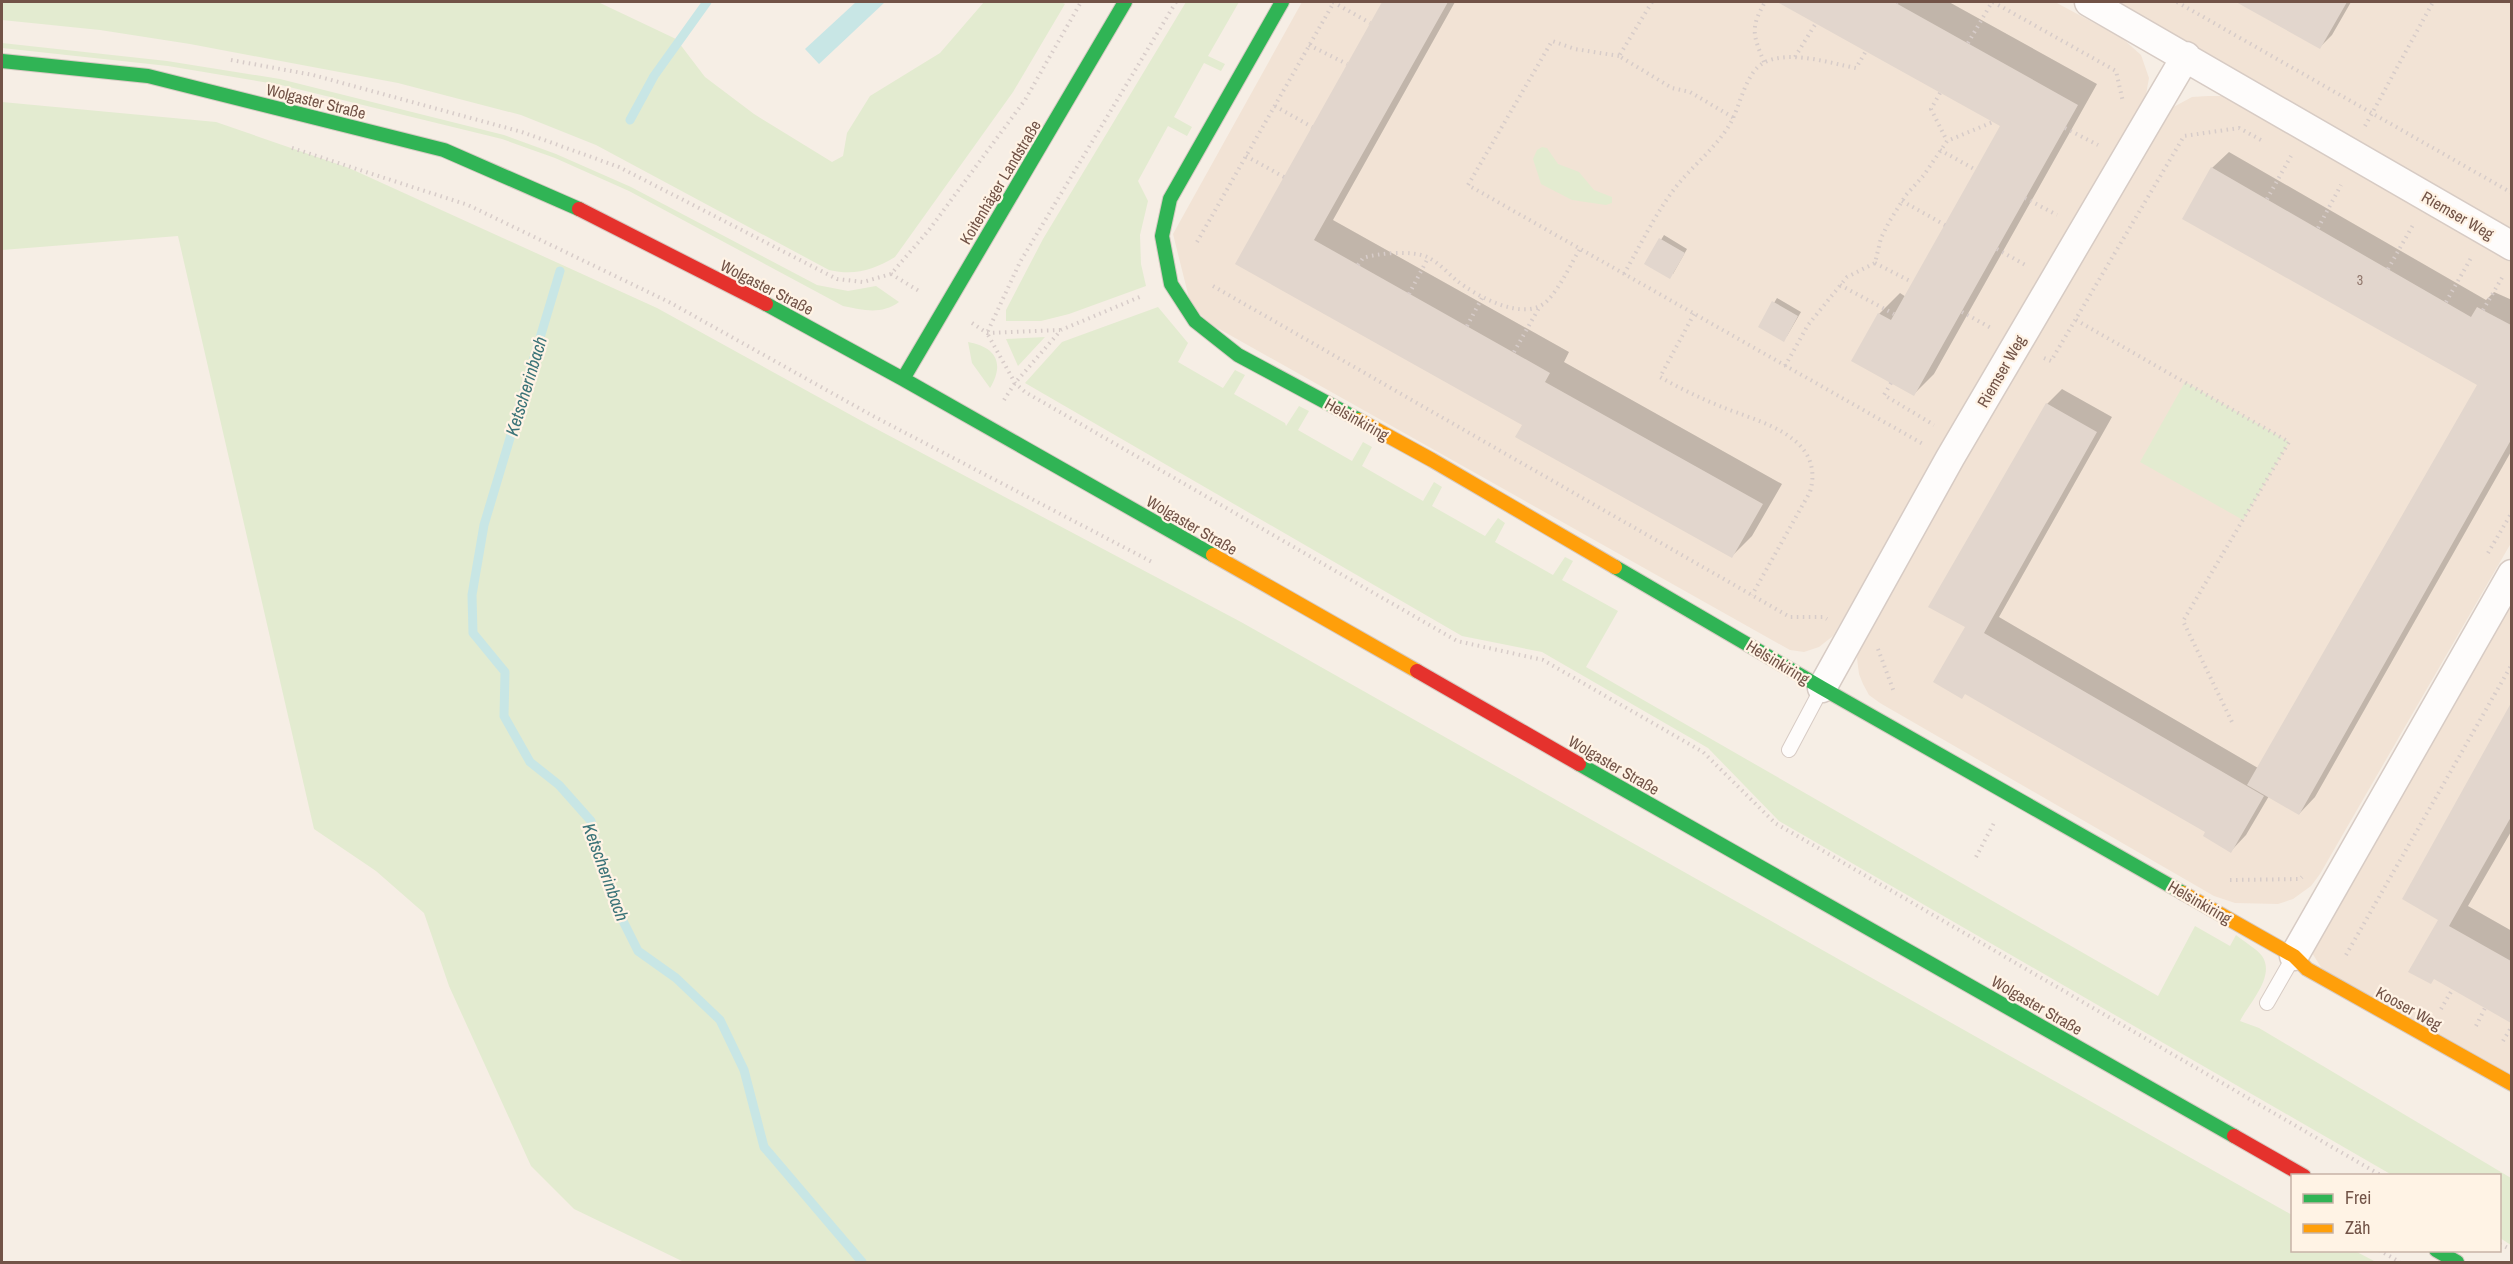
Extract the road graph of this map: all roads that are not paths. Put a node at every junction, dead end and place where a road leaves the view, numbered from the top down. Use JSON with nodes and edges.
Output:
{"nodes":[{"id":1,"x":1125,"y":2,"type":"edge"},
{"id":2,"x":1282,"y":2,"type":"edge"},
{"id":3,"x":2089,"y":2,"type":"edge"},
{"id":4,"x":2186,"y":56,"type":"junction"},
{"id":5,"x":2,"y":61,"type":"edge"},
{"id":6,"x":2511,"y":246,"type":"edge"},
{"id":7,"x":903,"y":379,"type":"junction"},
{"id":8,"x":2511,"y":574,"type":"edge"},
{"id":9,"x":1822,"y":688,"type":"junction"},
{"id":10,"x":1789,"y":750,"type":"dead end"},
{"id":11,"x":2294,"y":956,"type":"junction"},
{"id":12,"x":2267,"y":1003,"type":"dead end"},
{"id":13,"x":2511,"y":1084,"type":"edge"},
{"id":14,"x":2300,"y":1174,"type":"edge"},
{"id":15,"x":2438,"y":1252,"type":"edge"},
{"id":16,"x":2457,"y":1263,"type":"edge"}],
"edges":[{"from":1,"to":7,"type":"main road","name":"Koitenhäger Landstraße"},
{"from":2,"to":9,"type":"main road","name":"Helsinkiring"},
{"from":3,"to":4,"type":"street","name":"Riemser Weg"},
{"from":4,"to":6,"type":"street","name":"Riemser Weg"},
{"from":4,"to":9,"type":"street","name":"Riemser Weg"},
{"from":5,"to":7,"type":"main road","name":"Wolgaster Straße"},
{"from":7,"to":14,"type":"main road","name":"Wolgaster Straße"},
{"from":8,"to":11,"type":"street"},
{"from":9,"to":10,"type":"lane"},
{"from":9,"to":11,"type":"main road","name":"Helsinkiring"},
{"from":11,"to":12,"type":"lane"},
{"from":11,"to":13,"type":"main road","name":"Kooser Weg"},
{"from":15,"to":16,"type":"main road"}]}
